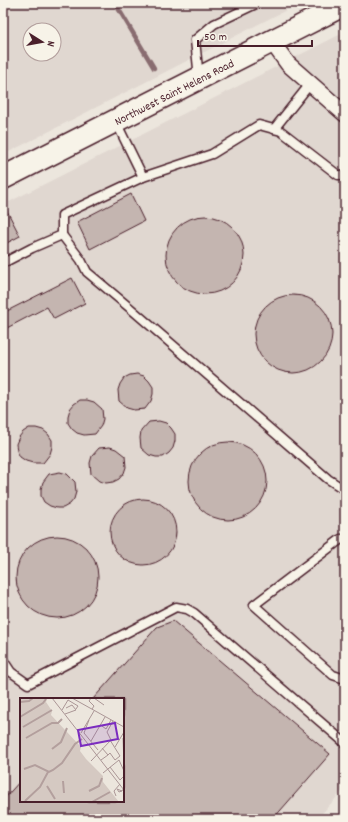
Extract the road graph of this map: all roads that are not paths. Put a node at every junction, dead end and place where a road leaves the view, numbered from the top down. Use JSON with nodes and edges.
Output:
{"nodes":[{"id":1,"x":258,"y":3,"type":"edge"},
{"id":2,"x":345,"y":4,"type":"edge"},
{"id":3,"x":272,"y":42,"type":"junction"},
{"id":4,"x":199,"y":79,"type":"junction"},
{"id":5,"x":310,"y":84,"type":"junction"},
{"id":6,"x":345,"y":114,"type":"edge"},
{"id":7,"x":116,"y":122,"type":"junction"},
{"id":8,"x":274,"y":129,"type":"junction"},
{"id":9,"x":345,"y":175,"type":"edge"},
{"id":10,"x":143,"y":177,"type":"junction"},
{"id":11,"x":3,"y":178,"type":"edge"},
{"id":12,"x":62,"y":235,"type":"junction"},
{"id":13,"x":3,"y":263,"type":"edge"},
{"id":14,"x":345,"y":490,"type":"edge"},
{"id":15,"x":341,"y":539,"type":"dead end"},
{"id":16,"x":3,"y":660,"type":"edge"},
{"id":17,"x":345,"y":678,"type":"edge"},
{"id":18,"x":345,"y":743,"type":"edge"}],
"edges":[{"from":1,"to":4,"type":"lane"},
{"from":2,"to":3,"type":"main road","name":"Northwest Saint Helens Road"},
{"from":3,"to":4,"type":"main road","name":"Northwest Saint Helens Road"},
{"from":3,"to":5,"type":"street"},
{"from":4,"to":7,"type":"main road","name":"Northwest Saint Helens Road"},
{"from":5,"to":6,"type":"street"},
{"from":5,"to":8,"type":"lane"},
{"from":7,"to":10,"type":"lane"},
{"from":7,"to":11,"type":"main road","name":"Northwest Saint Helens Road"},
{"from":8,"to":9,"type":"lane"},
{"from":8,"to":10,"type":"lane"},
{"from":10,"to":12,"type":"lane"},
{"from":12,"to":13,"type":"lane"},
{"from":12,"to":14,"type":"lane"},
{"from":15,"to":17,"type":"lane"},
{"from":16,"to":18,"type":"lane"}]}
